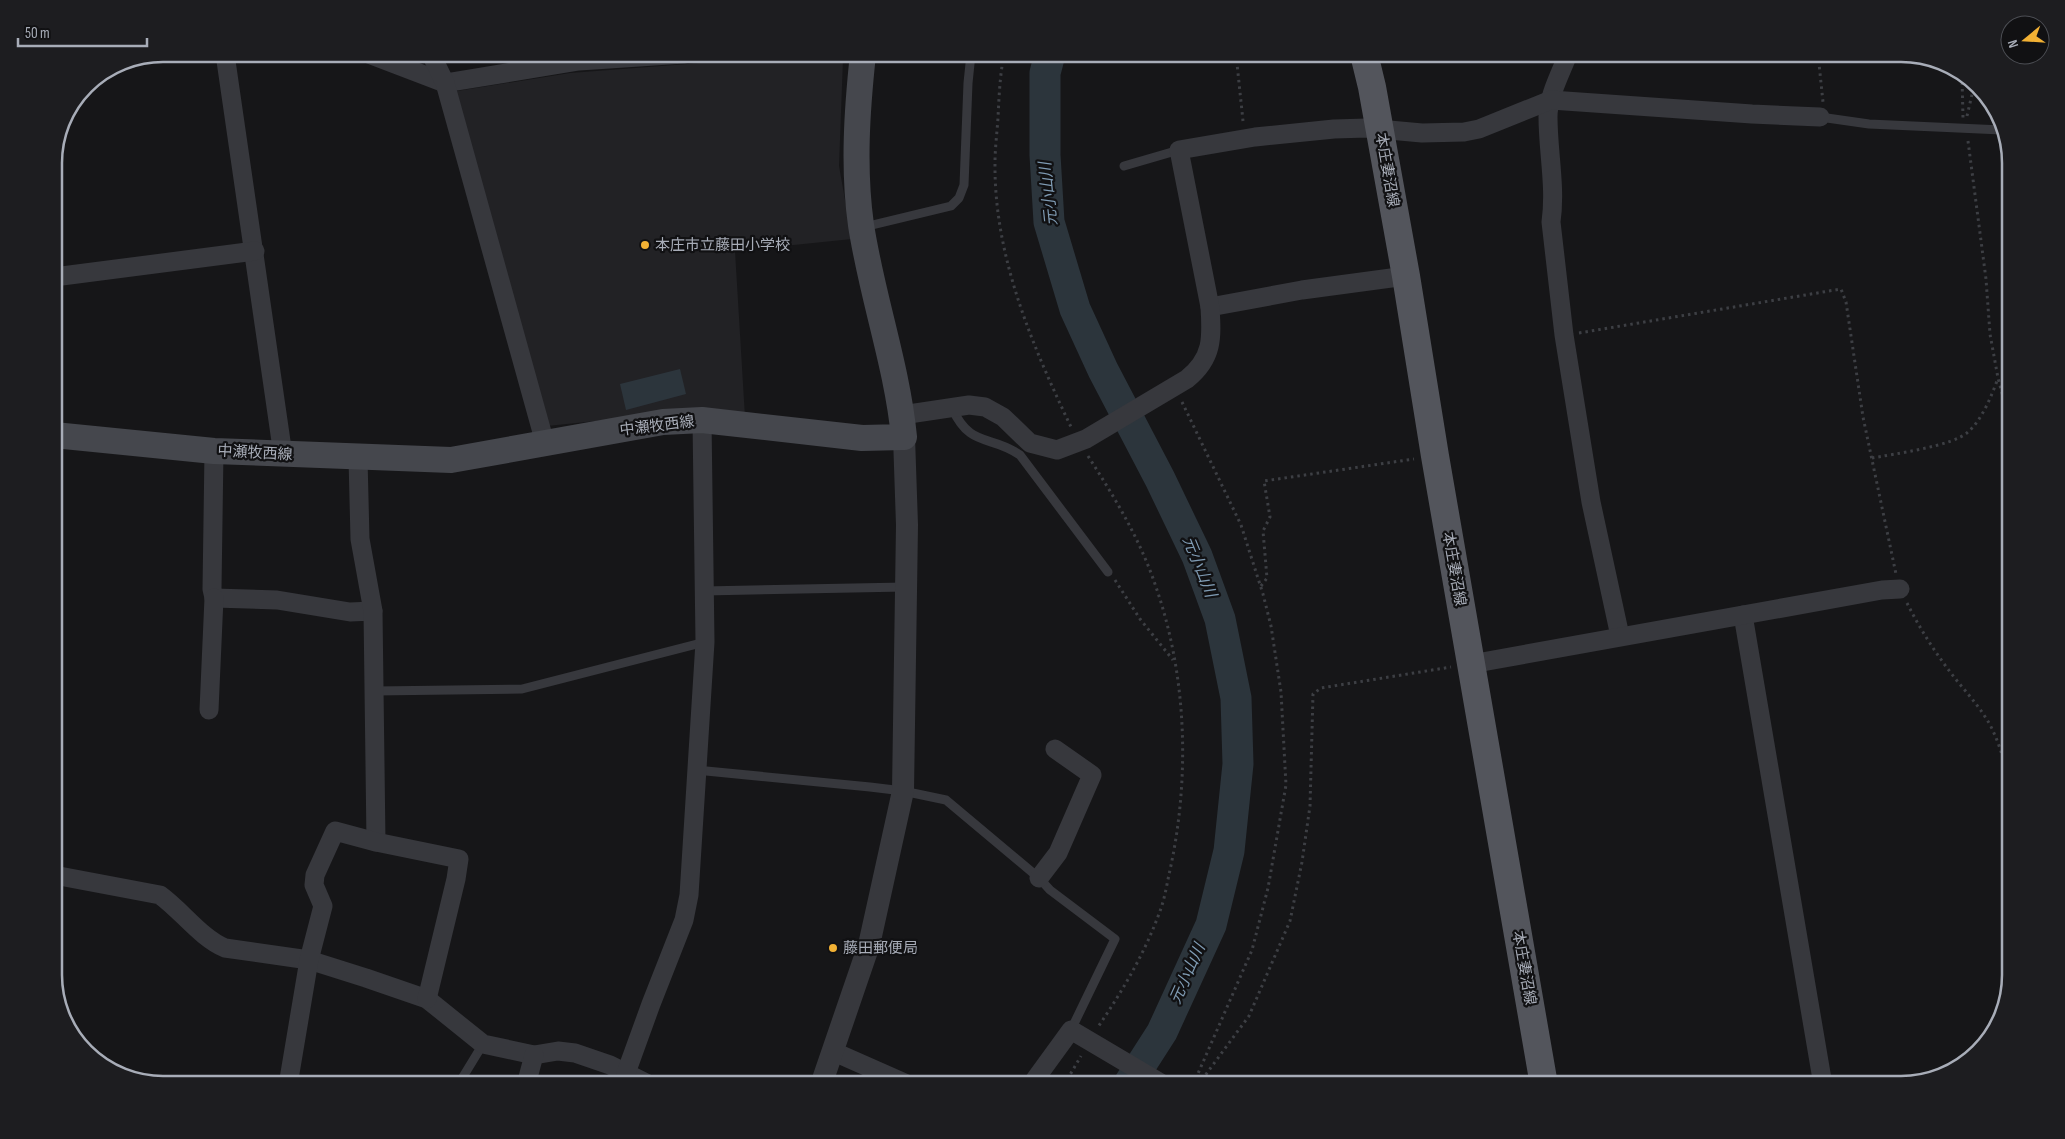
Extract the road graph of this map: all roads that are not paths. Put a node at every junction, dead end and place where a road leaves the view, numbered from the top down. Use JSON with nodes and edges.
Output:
{"nodes":[{"id":1,"x":1366,"y":62,"type":"edge"},
{"id":2,"x":1565,"y":62,"type":"edge"},
{"id":3,"x":226,"y":63,"type":"edge"},
{"id":4,"x":392,"y":63,"type":"edge"},
{"id":5,"x":435,"y":63,"type":"edge"},
{"id":6,"x":563,"y":63,"type":"edge"},
{"id":7,"x":862,"y":63,"type":"edge"},
{"id":8,"x":970,"y":63,"type":"edge"},
{"id":9,"x":445,"y":83,"type":"junction"},
{"id":10,"x":1551,"y":100,"type":"junction"},
{"id":11,"x":1820,"y":117,"type":"joint"},
{"id":12,"x":1380,"y":130,"type":"junction"},
{"id":13,"x":1996,"y":130,"type":"edge"},
{"id":14,"x":1179,"y":150,"type":"junction"},
{"id":15,"x":1124,"y":166,"type":"dead end"},
{"id":16,"x":861,"y":227,"type":"junction"},
{"id":17,"x":255,"y":251,"type":"junction"},
{"id":18,"x":63,"y":276,"type":"edge"},
{"id":19,"x":1406,"y":276,"type":"junction"},
{"id":20,"x":1210,"y":307,"type":"junction"},
{"id":21,"x":952,"y":407,"type":"junction"},
{"id":22,"x":702,"y":420,"type":"junction"},
{"id":23,"x":903,"y":426,"type":"junction"},
{"id":24,"x":63,"y":436,"type":"edge"},
{"id":25,"x":545,"y":444,"type":"junction"},
{"id":26,"x":214,"y":451,"type":"junction"},
{"id":27,"x":283,"y":454,"type":"junction"},
{"id":28,"x":358,"y":458,"type":"junction"},
{"id":29,"x":1108,"y":572,"type":"road end"},
{"id":30,"x":905,"y":587,"type":"junction"},
{"id":31,"x":1900,"y":589,"type":"road end"},
{"id":32,"x":704,"y":591,"type":"junction"},
{"id":33,"x":214,"y":598,"type":"junction"},
{"id":34,"x":373,"y":612,"type":"junction"},
{"id":35,"x":1743,"y":615,"type":"junction"},
{"id":36,"x":1620,"y":636,"type":"junction"},
{"id":37,"x":705,"y":642,"type":"junction"},
{"id":38,"x":1471,"y":664,"type":"junction"},
{"id":39,"x":375,"y":690,"type":"junction"},
{"id":40,"x":209,"y":710,"type":"dead end"},
{"id":41,"x":1055,"y":749,"type":"dead end"},
{"id":42,"x":696,"y":770,"type":"junction"},
{"id":43,"x":904,"y":791,"type":"junction"},
{"id":44,"x":376,"y":842,"type":"junction"},
{"id":45,"x":63,"y":877,"type":"edge"},
{"id":46,"x":1039,"y":878,"type":"junction"},
{"id":47,"x":309,"y":960,"type":"junction"},
{"id":48,"x":427,"y":999,"type":"junction"},
{"id":49,"x":1071,"y":1030,"type":"junction"},
{"id":50,"x":483,"y":1044,"type":"junction"},
{"id":51,"x":832,"y":1051,"type":"junction"},
{"id":52,"x":534,"y":1054,"type":"junction"},
{"id":53,"x":626,"y":1073,"type":"junction"},
{"id":54,"x":293,"y":1076,"type":"edge"},
{"id":55,"x":463,"y":1076,"type":"edge"},
{"id":56,"x":528,"y":1076,"type":"edge"},
{"id":57,"x":632,"y":1076,"type":"edge"},
{"id":58,"x":824,"y":1076,"type":"edge"},
{"id":59,"x":889,"y":1076,"type":"edge"},
{"id":60,"x":1038,"y":1076,"type":"edge"},
{"id":61,"x":1147,"y":1076,"type":"edge"},
{"id":62,"x":1542,"y":1076,"type":"edge"},
{"id":63,"x":1821,"y":1076,"type":"edge"}],
"edges":[{"from":1,"to":12,"type":"main road","name":"本庄妻沼線"},
{"from":2,"to":10,"type":"street"},
{"from":3,"to":17,"type":"street"},
{"from":4,"to":9,"type":"street"},
{"from":5,"to":9,"type":"street"},
{"from":6,"to":9,"type":"street"},
{"from":7,"to":16,"type":"main road"},
{"from":8,"to":16,"type":"lane"},
{"from":9,"to":25,"type":"street"},
{"from":10,"to":11,"type":"street"},
{"from":10,"to":12,"type":"street"},
{"from":10,"to":36,"type":"street"},
{"from":11,"to":13,"type":"lane"},
{"from":12,"to":14,"type":"street"},
{"from":12,"to":19,"type":"main road","name":"本庄妻沼線"},
{"from":14,"to":15,"type":"lane"},
{"from":14,"to":20,"type":"street"},
{"from":16,"to":23,"type":"main road"},
{"from":17,"to":18,"type":"street"},
{"from":17,"to":27,"type":"street"},
{"from":19,"to":20,"type":"street"},
{"from":19,"to":38,"type":"main road","name":"本庄妻沼線"},
{"from":20,"to":21,"type":"street"},
{"from":21,"to":23,"type":"street"},
{"from":21,"to":29,"type":"lane"},
{"from":22,"to":23,"type":"main road","name":"中瀬牧西線"},
{"from":22,"to":25,"type":"main road","name":"中瀬牧西線"},
{"from":22,"to":32,"type":"street"},
{"from":23,"to":30,"type":"street"},
{"from":24,"to":26,"type":"main road","name":"中瀬牧西線"},
{"from":25,"to":28,"type":"main road","name":"中瀬牧西線"},
{"from":26,"to":27,"type":"main road","name":"中瀬牧西線"},
{"from":26,"to":33,"type":"street"},
{"from":27,"to":28,"type":"main road","name":"中瀬牧西線"},
{"from":28,"to":34,"type":"street"},
{"from":30,"to":32,"type":"lane"},
{"from":30,"to":43,"type":"street"},
{"from":31,"to":35,"type":"street"},
{"from":32,"to":37,"type":"street"},
{"from":33,"to":34,"type":"street"},
{"from":33,"to":40,"type":"street"},
{"from":34,"to":39,"type":"street"},
{"from":35,"to":36,"type":"street"},
{"from":35,"to":63,"type":"street"},
{"from":36,"to":38,"type":"street"},
{"from":37,"to":39,"type":"lane"},
{"from":37,"to":42,"type":"street"},
{"from":38,"to":62,"type":"main road","name":"本庄妻沼線"},
{"from":39,"to":44,"type":"street"},
{"from":41,"to":46,"type":"street"},
{"from":42,"to":43,"type":"lane"},
{"from":42,"to":53,"type":"street"},
{"from":43,"to":46,"type":"lane"},
{"from":43,"to":51,"type":"street"},
{"from":44,"to":47,"type":"street"},
{"from":44,"to":48,"type":"street"},
{"from":45,"to":47,"type":"street"},
{"from":46,"to":49,"type":"lane"},
{"from":47,"to":48,"type":"street"},
{"from":47,"to":54,"type":"street"},
{"from":48,"to":50,"type":"street"},
{"from":49,"to":60,"type":"street"},
{"from":49,"to":61,"type":"street"},
{"from":50,"to":52,"type":"street"},
{"from":50,"to":55,"type":"lane"},
{"from":51,"to":58,"type":"street"},
{"from":51,"to":59,"type":"street"},
{"from":52,"to":53,"type":"street"},
{"from":52,"to":56,"type":"street"},
{"from":53,"to":57,"type":"street"}]}
